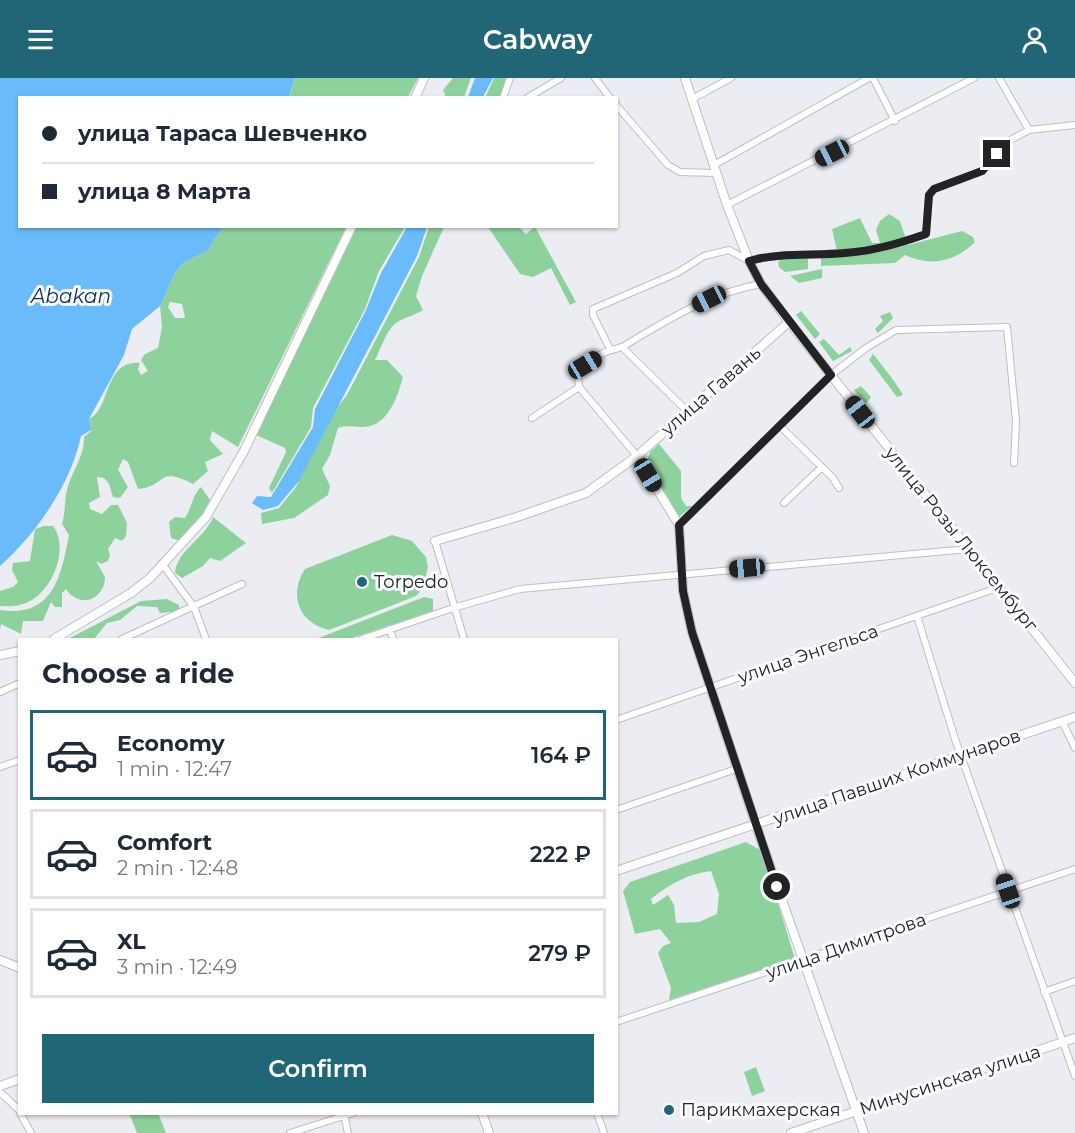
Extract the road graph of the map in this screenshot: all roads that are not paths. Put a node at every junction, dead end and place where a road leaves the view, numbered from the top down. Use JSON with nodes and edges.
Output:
{"nodes":[{"id":1,"x":424,"y":78,"type":"edge"},
{"id":2,"x":510,"y":78,"type":"edge"},
{"id":3,"x":561,"y":78,"type":"edge"},
{"id":4,"x":595,"y":78,"type":"edge"},
{"id":5,"x":685,"y":78,"type":"edge"},
{"id":6,"x":731,"y":78,"type":"edge"},
{"id":7,"x":871,"y":78,"type":"edge"},
{"id":8,"x":974,"y":78,"type":"edge"},
{"id":9,"x":999,"y":78,"type":"edge"},
{"id":10,"x":416,"y":96,"type":"edge"},
{"id":11,"x":504,"y":96,"type":"edge"},
{"id":12,"x":530,"y":96,"type":"edge"},
{"id":13,"x":608,"y":96,"type":"edge"},
{"id":14,"x":692,"y":99,"type":"junction"},
{"id":15,"x":618,"y":107,"type":"edge"},
{"id":16,"x":895,"y":121,"type":"junction"},
{"id":17,"x":1075,"y":125,"type":"edge"},
{"id":18,"x":1029,"y":130,"type":"junction"},
{"id":19,"x":715,"y":169,"type":"junction"},
{"id":20,"x":727,"y":205,"type":"junction"},
{"id":21,"x":351,"y":228,"type":"edge"},
{"id":22,"x":749,"y":261,"type":"junction"},
{"id":23,"x":761,"y":284,"type":"junction"},
{"id":24,"x":789,"y":322,"type":"junction"},
{"id":25,"x":622,"y":347,"type":"junction"},
{"id":26,"x":610,"y":349,"type":"junction"},
{"id":27,"x":831,"y":375,"type":"junction"},
{"id":28,"x":579,"y":387,"type":"junction"},
{"id":29,"x":687,"y":411,"type":"junction"},
{"id":30,"x":532,"y":418,"type":"dead end"},
{"id":31,"x":780,"y":426,"type":"junction"},
{"id":32,"x":637,"y":456,"type":"junction"},
{"id":33,"x":1014,"y":463,"type":"dead end"},
{"id":34,"x":822,"y":467,"type":"junction"},
{"id":35,"x":839,"y":488,"type":"dead end"},
{"id":36,"x":784,"y":503,"type":"dead end"},
{"id":37,"x":679,"y":525,"type":"junction"},
{"id":38,"x":435,"y":541,"type":"joint"},
{"id":39,"x":969,"y":549,"type":"junction"},
{"id":40,"x":163,"y":565,"type":"junction"},
{"id":41,"x":681,"y":574,"type":"junction"},
{"id":42,"x":242,"y":584,"type":"dead end"},
{"id":43,"x":1000,"y":587,"type":"junction"},
{"id":44,"x":194,"y":607,"type":"junction"},
{"id":45,"x":453,"y":608,"type":"junction"},
{"id":46,"x":917,"y":616,"type":"junction"},
{"id":47,"x":390,"y":629,"type":"junction"},
{"id":48,"x":56,"y":638,"type":"edge"},
{"id":49,"x":124,"y":638,"type":"edge"},
{"id":50,"x":206,"y":638,"type":"edge"},
{"id":51,"x":365,"y":638,"type":"edge"},
{"id":52,"x":393,"y":638,"type":"edge"},
{"id":53,"x":464,"y":638,"type":"edge"},
{"id":54,"x":18,"y":651,"type":"edge"},
{"id":55,"x":0,"y":655,"type":"edge"},
{"id":56,"x":1075,"y":682,"type":"edge"},
{"id":57,"x":18,"y":684,"type":"edge"},
{"id":58,"x":709,"y":687,"type":"junction"},
{"id":59,"x":0,"y":692,"type":"edge"},
{"id":60,"x":1075,"y":717,"type":"edge"},
{"id":61,"x":618,"y":719,"type":"edge"},
{"id":62,"x":1062,"y":721,"type":"junction"},
{"id":63,"x":1075,"y":748,"type":"edge"},
{"id":64,"x":961,"y":756,"type":"junction"},
{"id":65,"x":18,"y":761,"type":"edge"},
{"id":66,"x":0,"y":767,"type":"edge"},
{"id":67,"x":736,"y":769,"type":"junction"},
{"id":68,"x":618,"y":809,"type":"edge"},
{"id":69,"x":755,"y":824,"type":"junction"},
{"id":70,"x":1075,"y":869,"type":"edge"},
{"id":71,"x":618,"y":870,"type":"edge"},
{"id":72,"x":1008,"y":891,"type":"junction"},
{"id":73,"x":0,"y":960,"type":"edge"},
{"id":74,"x":804,"y":961,"type":"junction"},
{"id":75,"x":18,"y":967,"type":"edge"},
{"id":76,"x":1075,"y":981,"type":"edge"},
{"id":77,"x":1044,"y":992,"type":"junction"},
{"id":78,"x":618,"y":1021,"type":"edge"},
{"id":79,"x":1075,"y":1038,"type":"edge"},
{"id":80,"x":1061,"y":1043,"type":"junction"},
{"id":81,"x":1075,"y":1076,"type":"edge"},
{"id":82,"x":18,"y":1080,"type":"edge"},
{"id":83,"x":0,"y":1086,"type":"edge"},
{"id":84,"x":0,"y":1092,"type":"edge"},
{"id":85,"x":18,"y":1110,"type":"edge"},
{"id":86,"x":856,"y":1111,"type":"junction"},
{"id":87,"x":22,"y":1115,"type":"edge"},
{"id":88,"x":344,"y":1115,"type":"edge"},
{"id":89,"x":483,"y":1115,"type":"edge"},
{"id":90,"x":598,"y":1115,"type":"edge"},
{"id":91,"x":31,"y":1133,"type":"edge"},
{"id":92,"x":290,"y":1133,"type":"edge"},
{"id":93,"x":348,"y":1133,"type":"edge"},
{"id":94,"x":489,"y":1133,"type":"edge"},
{"id":95,"x":604,"y":1133,"type":"edge"},
{"id":96,"x":791,"y":1133,"type":"edge"},
{"id":97,"x":864,"y":1133,"type":"edge"}],
"edges":[{"from":1,"to":10,"type":"main road"},
{"from":2,"to":11,"type":"street"},
{"from":3,"to":12,"type":"street"},
{"from":4,"to":13,"type":"street"},
{"from":5,"to":14,"type":"street","name":"улица Розы Люксембург"},
{"from":6,"to":14,"type":"street"},
{"from":7,"to":16,"type":"street"},
{"from":7,"to":19,"type":"street"},
{"from":8,"to":16,"type":"street"},
{"from":9,"to":18,"type":"street"},
{"from":14,"to":19,"type":"street","name":"улица Розы Люксембург"},
{"from":15,"to":19,"type":"street"},
{"from":16,"to":20,"type":"street"},
{"from":17,"to":18,"type":"street"},
{"from":18,"to":22,"type":"street"},
{"from":19,"to":20,"type":"street","name":"улица Розы Люксембург"},
{"from":20,"to":22,"type":"street","name":"улица Розы Люксембург"},
{"from":21,"to":40,"type":"main road"},
{"from":22,"to":23,"type":"street","name":"улица Розы Люксембург"},
{"from":22,"to":26,"type":"street"},
{"from":23,"to":24,"type":"street","name":"улица Розы Люксембург"},
{"from":23,"to":25,"type":"street"},
{"from":24,"to":27,"type":"street","name":"улица Розы Люксембург"},
{"from":24,"to":29,"type":"street","name":"улица Гавань"},
{"from":25,"to":26,"type":"street"},
{"from":25,"to":29,"type":"street"},
{"from":26,"to":28,"type":"street"},
{"from":27,"to":31,"type":"street"},
{"from":27,"to":33,"type":"street"},
{"from":27,"to":39,"type":"street","name":"улица Розы Люксембург"},
{"from":28,"to":30,"type":"street"},
{"from":28,"to":32,"type":"street"},
{"from":29,"to":32,"type":"street","name":"улица Гавань"},
{"from":31,"to":34,"type":"street"},
{"from":31,"to":37,"type":"street"},
{"from":32,"to":37,"type":"street"},
{"from":32,"to":38,"type":"street","name":"улица Гавань"},
{"from":34,"to":35,"type":"street"},
{"from":34,"to":36,"type":"street"},
{"from":37,"to":41,"type":"street"},
{"from":38,"to":45,"type":"street"},
{"from":39,"to":41,"type":"street"},
{"from":39,"to":43,"type":"street","name":"улица Розы Люксембург"},
{"from":40,"to":44,"type":"street"},
{"from":40,"to":48,"type":"main road"},
{"from":41,"to":45,"type":"street"},
{"from":41,"to":58,"type":"street"},
{"from":42,"to":44,"type":"street"},
{"from":43,"to":46,"type":"street","name":"улица Энгельса"},
{"from":43,"to":56,"type":"street","name":"улица Розы Люксембург"},
{"from":44,"to":49,"type":"street"},
{"from":44,"to":50,"type":"street"},
{"from":45,"to":47,"type":"street"},
{"from":45,"to":53,"type":"street"},
{"from":46,"to":58,"type":"street","name":"улица Энгельса"},
{"from":46,"to":64,"type":"street"},
{"from":47,"to":51,"type":"street"},
{"from":47,"to":52,"type":"street"},
{"from":54,"to":55,"type":"main road"},
{"from":57,"to":59,"type":"street"},
{"from":58,"to":61,"type":"street","name":"улица Энгельса"},
{"from":58,"to":67,"type":"street"},
{"from":60,"to":62,"type":"street","name":"улица Павших Коммунаров"},
{"from":62,"to":63,"type":"street"},
{"from":62,"to":64,"type":"street","name":"улица Павших Коммунаров"},
{"from":64,"to":69,"type":"street","name":"улица Павших Коммунаров"},
{"from":64,"to":72,"type":"street"},
{"from":65,"to":66,"type":"street"},
{"from":67,"to":68,"type":"street"},
{"from":67,"to":69,"type":"street"},
{"from":69,"to":71,"type":"street","name":"улица Павших Коммунаров"},
{"from":69,"to":74,"type":"street"},
{"from":70,"to":72,"type":"street","name":"улица Димитрова"},
{"from":72,"to":74,"type":"street","name":"улица Димитрова"},
{"from":72,"to":77,"type":"street"},
{"from":73,"to":75,"type":"street"},
{"from":74,"to":78,"type":"street","name":"улица Димитрова"},
{"from":74,"to":86,"type":"street"},
{"from":76,"to":77,"type":"street"},
{"from":77,"to":80,"type":"street"},
{"from":79,"to":80,"type":"street","name":"Минусинская улица"},
{"from":80,"to":81,"type":"street"},
{"from":80,"to":86,"type":"street","name":"Минусинская улица"},
{"from":82,"to":83,"type":"street"},
{"from":84,"to":85,"type":"street"},
{"from":86,"to":96,"type":"street","name":"Минусинская улица"},
{"from":86,"to":97,"type":"street"},
{"from":87,"to":91,"type":"street"},
{"from":88,"to":92,"type":"street"},
{"from":88,"to":93,"type":"street"},
{"from":89,"to":94,"type":"street"},
{"from":90,"to":95,"type":"street"}]}
